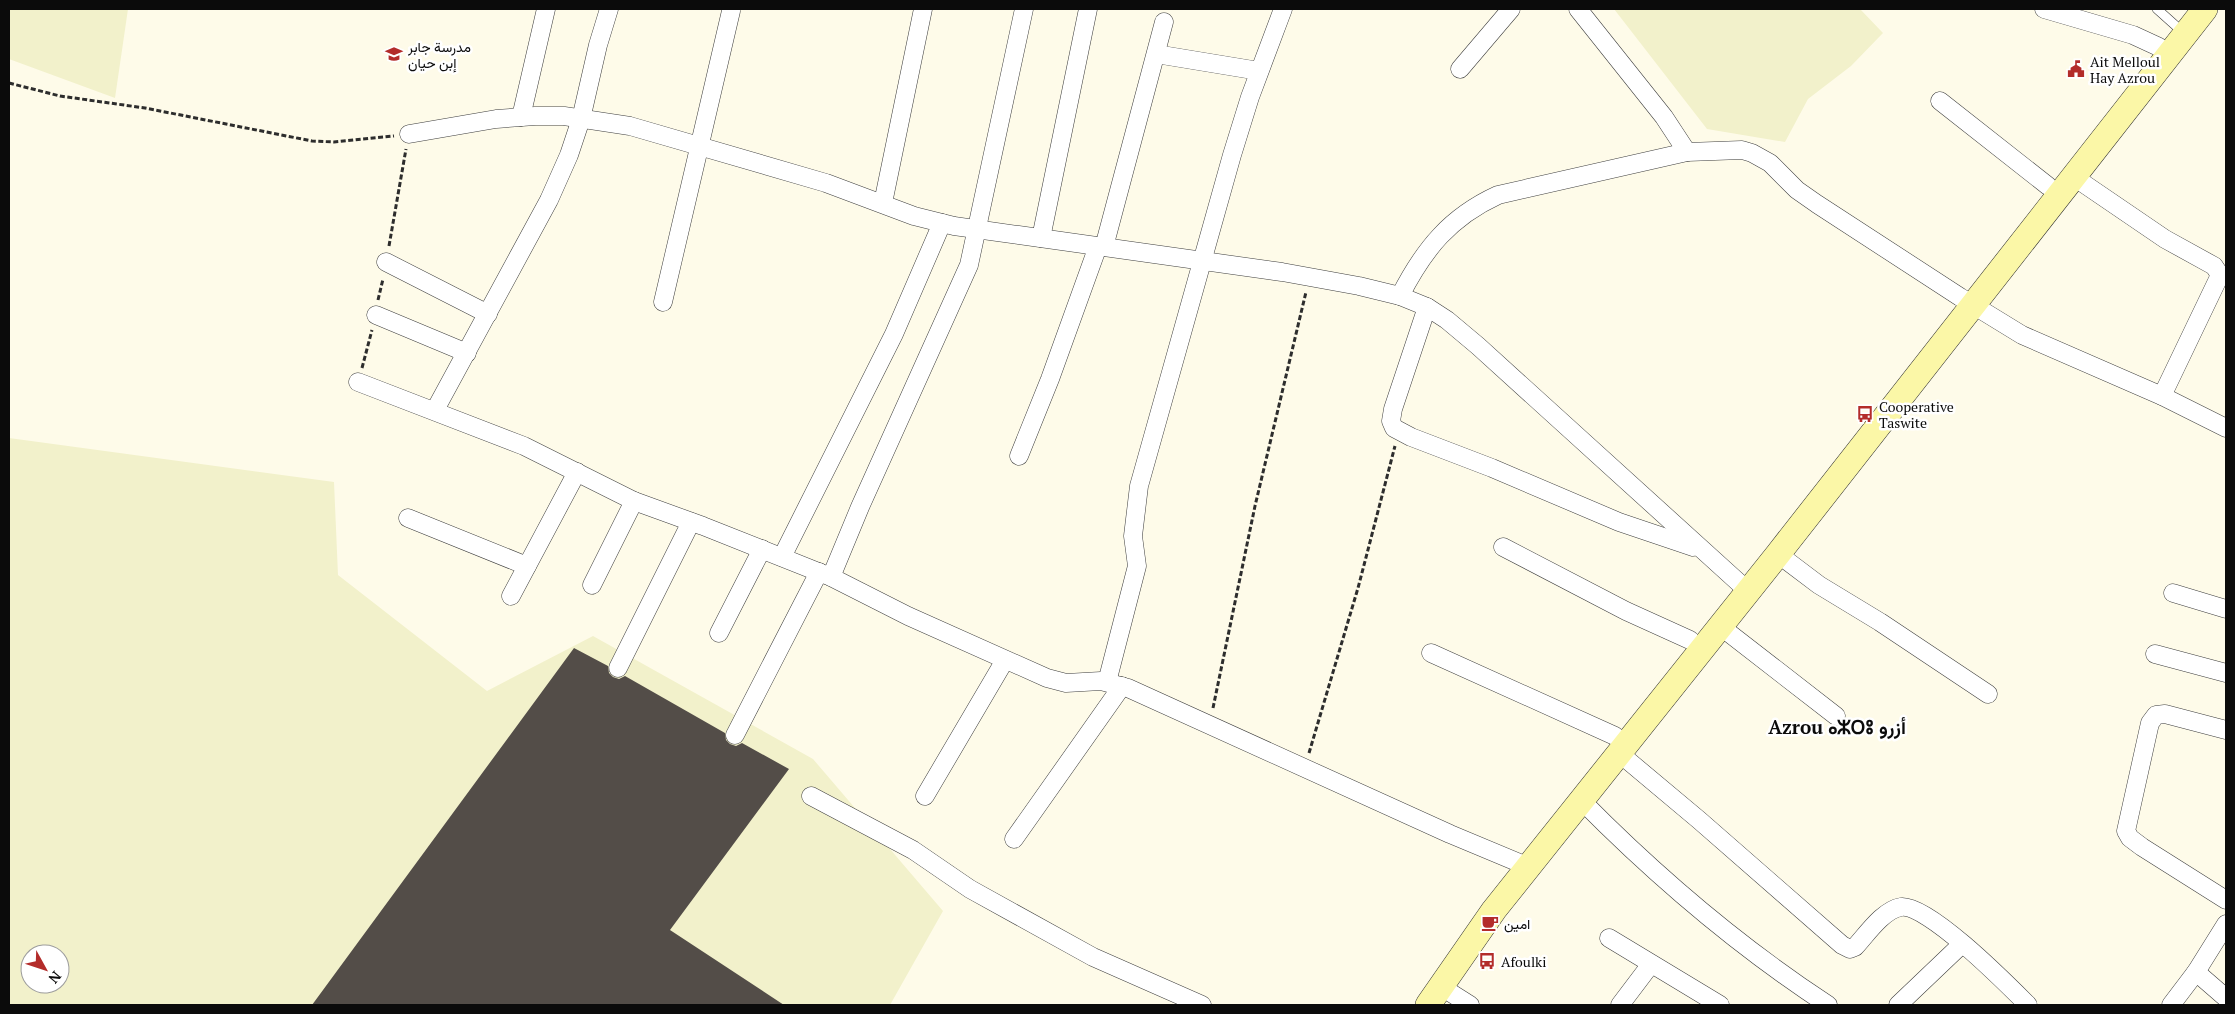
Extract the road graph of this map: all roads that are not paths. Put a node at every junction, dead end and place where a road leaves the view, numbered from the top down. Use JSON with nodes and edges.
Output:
{"nodes":[{"id":1,"x":546,"y":9,"type":"edge"},
{"id":2,"x":609,"y":9,"type":"edge"},
{"id":3,"x":923,"y":9,"type":"edge"},
{"id":4,"x":1024,"y":9,"type":"edge"},
{"id":5,"x":1088,"y":9,"type":"edge"},
{"id":6,"x":1283,"y":9,"type":"edge"},
{"id":7,"x":1511,"y":9,"type":"edge"},
{"id":8,"x":1578,"y":9,"type":"edge"},
{"id":9,"x":2044,"y":9,"type":"edge"},
{"id":10,"x":2157,"y":9,"type":"edge"},
{"id":11,"x":2205,"y":9,"type":"edge"},
{"id":12,"x":731,"y":11,"type":"dead end"},
{"id":13,"x":2183,"y":17,"type":"edge"},
{"id":14,"x":1164,"y":22,"type":"dead end"},
{"id":15,"x":2159,"y":47,"type":"junction"},
{"id":16,"x":1156,"y":54,"type":"junction"},
{"id":17,"x":1460,"y":69,"type":"dead end"},
{"id":18,"x":1259,"y":71,"type":"junction"},
{"id":19,"x":1940,"y":101,"type":"dead end"},
{"id":20,"x":520,"y":117,"type":"junction"},
{"id":21,"x":581,"y":118,"type":"junction"},
{"id":22,"x":408,"y":134,"type":"road end"},
{"id":23,"x":701,"y":146,"type":"junction"},
{"id":24,"x":1687,"y":152,"type":"junction"},
{"id":25,"x":2074,"y":177,"type":"junction"},
{"id":26,"x":2048,"y":186,"type":"junction"},
{"id":27,"x":883,"y":203,"type":"junction"},
{"id":28,"x":942,"y":222,"type":"junction"},
{"id":29,"x":976,"y":230,"type":"junction"},
{"id":30,"x":1041,"y":238,"type":"junction"},
{"id":31,"x":1101,"y":247,"type":"junction"},
{"id":32,"x":1202,"y":261,"type":"junction"},
{"id":33,"x":386,"y":262,"type":"dead end"},
{"id":34,"x":1400,"y":296,"type":"junction"},
{"id":35,"x":1966,"y":301,"type":"junction"},
{"id":36,"x":663,"y":302,"type":"dead end"},
{"id":37,"x":1426,"y":307,"type":"junction"},
{"id":38,"x":376,"y":314,"type":"dead end"},
{"id":39,"x":488,"y":314,"type":"junction"},
{"id":40,"x":467,"y":353,"type":"junction"},
{"id":41,"x":358,"y":382,"type":"dead end"},
{"id":42,"x":2162,"y":396,"type":"junction"},
{"id":43,"x":435,"y":410,"type":"junction"},
{"id":44,"x":2226,"y":428,"type":"edge"},
{"id":45,"x":1019,"y":456,"type":"dead end"},
{"id":46,"x":577,"y":472,"type":"junction"},
{"id":47,"x":634,"y":501,"type":"junction"},
{"id":48,"x":408,"y":518,"type":"dead end"},
{"id":49,"x":691,"y":522,"type":"junction"},
{"id":50,"x":1503,"y":546,"type":"dead end"},
{"id":51,"x":762,"y":549,"type":"junction"},
{"id":52,"x":1699,"y":549,"type":"junction"},
{"id":53,"x":1778,"y":554,"type":"junction"},
{"id":54,"x":782,"y":557,"type":"junction"},
{"id":55,"x":528,"y":566,"type":"junction"},
{"id":56,"x":825,"y":574,"type":"junction"},
{"id":57,"x":592,"y":585,"type":"dead end"},
{"id":58,"x":1742,"y":586,"type":"junction"},
{"id":59,"x":2173,"y":593,"type":"dead end"},
{"id":60,"x":512,"y":596,"type":"dead end"},
{"id":61,"x":2226,"y":609,"type":"edge"},
{"id":62,"x":1720,"y":626,"type":"junction"},
{"id":63,"x":719,"y":633,"type":"dead end"},
{"id":64,"x":1690,"y":640,"type":"junction"},
{"id":65,"x":1431,"y":653,"type":"dead end"},
{"id":66,"x":2155,"y":654,"type":"dead end"},
{"id":67,"x":1005,"y":660,"type":"junction"},
{"id":68,"x":618,"y":668,"type":"dead end"},
{"id":69,"x":2226,"y":673,"type":"edge"},
{"id":70,"x":1114,"y":684,"type":"junction"},
{"id":71,"x":1988,"y":694,"type":"dead end"},
{"id":72,"x":1836,"y":716,"type":"dead end"},
{"id":73,"x":2226,"y":730,"type":"edge"},
{"id":74,"x":735,"y":735,"type":"dead end"},
{"id":75,"x":1617,"y":744,"type":"junction"},
{"id":76,"x":811,"y":796,"type":"dead end"},
{"id":77,"x":926,"y":796,"type":"dead end"},
{"id":78,"x":1581,"y":800,"type":"junction"},
{"id":79,"x":1014,"y":840,"type":"dead end"},
{"id":80,"x":1523,"y":864,"type":"junction"},
{"id":81,"x":2226,"y":900,"type":"edge"},
{"id":82,"x":2226,"y":924,"type":"edge"},
{"id":83,"x":1609,"y":938,"type":"dead end"},
{"id":84,"x":1962,"y":944,"type":"junction"},
{"id":85,"x":1651,"y":964,"type":"junction"},
{"id":86,"x":2196,"y":972,"type":"junction"},
{"id":87,"x":1434,"y":996,"type":"edge"},
{"id":88,"x":2226,"y":998,"type":"edge"},
{"id":89,"x":1202,"y":1005,"type":"edge"},
{"id":90,"x":1414,"y":1005,"type":"edge"},
{"id":91,"x":1470,"y":1005,"type":"edge"},
{"id":92,"x":1620,"y":1005,"type":"edge"},
{"id":93,"x":1720,"y":1005,"type":"edge"},
{"id":94,"x":1828,"y":1005,"type":"edge"},
{"id":95,"x":1898,"y":1005,"type":"edge"},
{"id":96,"x":2028,"y":1005,"type":"edge"},
{"id":97,"x":2171,"y":1005,"type":"edge"}],
"edges":[{"from":1,"to":20,"type":"street"},
{"from":2,"to":21,"type":"street"},
{"from":3,"to":27,"type":"street"},
{"from":4,"to":29,"type":"street"},
{"from":5,"to":30,"type":"street"},
{"from":6,"to":18,"type":"street"},
{"from":7,"to":17,"type":"street"},
{"from":8,"to":24,"type":"street"},
{"from":9,"to":15,"type":"street"},
{"from":10,"to":13,"type":"lane"},
{"from":11,"to":25,"type":"main road"},
{"from":12,"to":23,"type":"street"},
{"from":13,"to":15,"type":"main road"},
{"from":14,"to":16,"type":"street"},
{"from":15,"to":26,"type":"main road"},
{"from":16,"to":18,"type":"street"},
{"from":16,"to":31,"type":"street"},
{"from":18,"to":32,"type":"street"},
{"from":19,"to":26,"type":"street"},
{"from":20,"to":21,"type":"street"},
{"from":20,"to":22,"type":"street"},
{"from":21,"to":23,"type":"street"},
{"from":21,"to":39,"type":"street"},
{"from":23,"to":27,"type":"street"},
{"from":23,"to":36,"type":"street"},
{"from":24,"to":34,"type":"street"},
{"from":24,"to":35,"type":"street"},
{"from":25,"to":35,"type":"main road"},
{"from":25,"to":42,"type":"street"},
{"from":26,"to":35,"type":"main road"},
{"from":27,"to":28,"type":"street"},
{"from":28,"to":29,"type":"street"},
{"from":28,"to":54,"type":"street"},
{"from":29,"to":30,"type":"street"},
{"from":29,"to":56,"type":"street"},
{"from":30,"to":31,"type":"street"},
{"from":31,"to":32,"type":"street"},
{"from":31,"to":45,"type":"street"},
{"from":32,"to":34,"type":"street"},
{"from":32,"to":70,"type":"street"},
{"from":33,"to":39,"type":"street"},
{"from":34,"to":37,"type":"street"},
{"from":35,"to":42,"type":"street"},
{"from":35,"to":53,"type":"main road"},
{"from":35,"to":58,"type":"main road"},
{"from":37,"to":52,"type":"street"},
{"from":37,"to":52,"type":"street"},
{"from":38,"to":40,"type":"street"},
{"from":39,"to":40,"type":"street"},
{"from":40,"to":43,"type":"street"},
{"from":41,"to":43,"type":"street"},
{"from":42,"to":44,"type":"street"},
{"from":43,"to":46,"type":"street"},
{"from":46,"to":47,"type":"street"},
{"from":46,"to":55,"type":"street"},
{"from":47,"to":49,"type":"street"},
{"from":47,"to":57,"type":"street"},
{"from":48,"to":55,"type":"street"},
{"from":49,"to":51,"type":"street"},
{"from":49,"to":68,"type":"street"},
{"from":50,"to":64,"type":"street"},
{"from":51,"to":54,"type":"street"},
{"from":51,"to":63,"type":"street"},
{"from":52,"to":58,"type":"street"},
{"from":53,"to":58,"type":"main road"},
{"from":53,"to":71,"type":"street"},
{"from":54,"to":56,"type":"street"},
{"from":55,"to":60,"type":"street"},
{"from":56,"to":67,"type":"street"},
{"from":56,"to":74,"type":"street"},
{"from":58,"to":62,"type":"main road"},
{"from":58,"to":64,"type":"main road"},
{"from":59,"to":61,"type":"street"},
{"from":62,"to":72,"type":"street"},
{"from":62,"to":75,"type":"main road"},
{"from":64,"to":75,"type":"main road"},
{"from":65,"to":75,"type":"street"},
{"from":66,"to":69,"type":"street"},
{"from":67,"to":70,"type":"street"},
{"from":67,"to":77,"type":"street"},
{"from":70,"to":79,"type":"street"},
{"from":70,"to":80,"type":"street"},
{"from":73,"to":81,"type":"street"},
{"from":75,"to":78,"type":"main road"},
{"from":75,"to":80,"type":"main road"},
{"from":75,"to":84,"type":"street"},
{"from":76,"to":89,"type":"street"},
{"from":78,"to":80,"type":"main road"},
{"from":78,"to":94,"type":"street"},
{"from":80,"to":87,"type":"main road"},
{"from":80,"to":90,"type":"main road"},
{"from":82,"to":86,"type":"street"},
{"from":83,"to":85,"type":"street"},
{"from":84,"to":95,"type":"street"},
{"from":84,"to":96,"type":"street"},
{"from":85,"to":92,"type":"street"},
{"from":85,"to":93,"type":"street"},
{"from":86,"to":88,"type":"street"},
{"from":86,"to":97,"type":"street"},
{"from":87,"to":91,"type":"street"}]}
